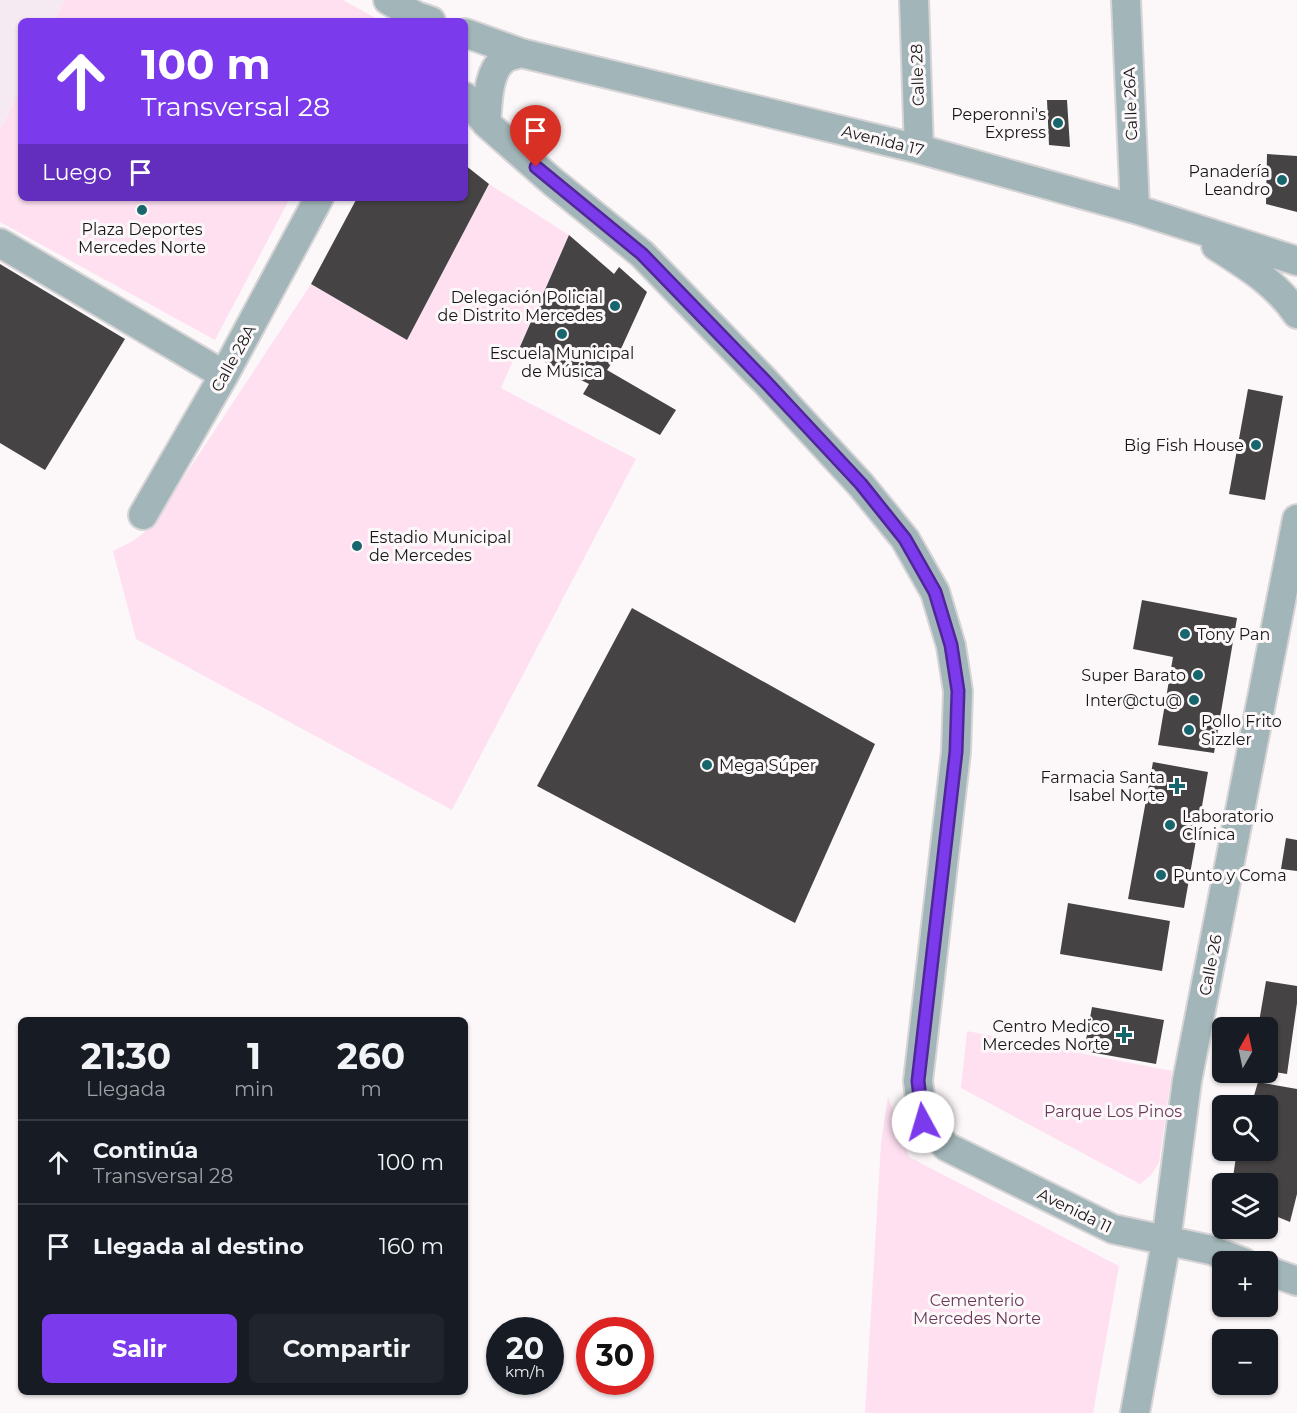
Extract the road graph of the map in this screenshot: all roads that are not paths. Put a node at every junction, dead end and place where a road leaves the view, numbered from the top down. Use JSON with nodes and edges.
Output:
{"nodes":[{"id":1,"x":388,"y":0,"type":"edge"},
{"id":2,"x":914,"y":0,"type":"edge"},
{"id":3,"x":1126,"y":0,"type":"edge"},
{"id":4,"x":417,"y":18,"type":"edge"},
{"id":5,"x":468,"y":34,"type":"edge"},
{"id":6,"x":521,"y":53,"type":"junction"},
{"id":7,"x":468,"y":101,"type":"edge"},
{"id":8,"x":486,"y":123,"type":"junction"},
{"id":9,"x":920,"y":149,"type":"junction"},
{"id":10,"x":317,"y":201,"type":"edge"},
{"id":11,"x":1135,"y":208,"type":"junction"},
{"id":12,"x":1184,"y":225,"type":"junction"},
{"id":13,"x":0,"y":243,"type":"edge"},
{"id":14,"x":1297,"y":261,"type":"edge"},
{"id":15,"x":1297,"y":314,"type":"edge"},
{"id":16,"x":224,"y":375,"type":"junction"},
{"id":17,"x":143,"y":515,"type":"dead end"},
{"id":18,"x":1297,"y":519,"type":"edge"},
{"id":19,"x":1166,"y":1242,"type":"junction"},
{"id":20,"x":1214,"y":1251,"type":"edge"},
{"id":21,"x":1278,"y":1274,"type":"edge"},
{"id":22,"x":1297,"y":1281,"type":"edge"},
{"id":23,"x":1135,"y":1413,"type":"edge"}],
"edges":[{"from":1,"to":4,"type":"street"},
{"from":2,"to":9,"type":"street","name":"Calle 28"},
{"from":3,"to":11,"type":"street","name":"Calle 26A"},
{"from":5,"to":6,"type":"street","name":"Avenida 17"},
{"from":6,"to":8,"type":"street"},
{"from":6,"to":9,"type":"street","name":"Avenida 17"},
{"from":7,"to":8,"type":"street"},
{"from":8,"to":19,"type":"street","name":"Avenida 11"},
{"from":9,"to":11,"type":"street","name":"Avenida 17"},
{"from":10,"to":16,"type":"street","name":"Calle 28A"},
{"from":11,"to":12,"type":"street","name":"Avenida 17"},
{"from":12,"to":14,"type":"street","name":"Avenida 17"},
{"from":12,"to":15,"type":"street"},
{"from":13,"to":16,"type":"street"},
{"from":16,"to":17,"type":"street","name":"Calle 28A"},
{"from":18,"to":19,"type":"street","name":"Calle 26"},
{"from":19,"to":20,"type":"street","name":"Avenida 11"},
{"from":19,"to":23,"type":"street","name":"Calle 26"},
{"from":21,"to":22,"type":"street"}]}
